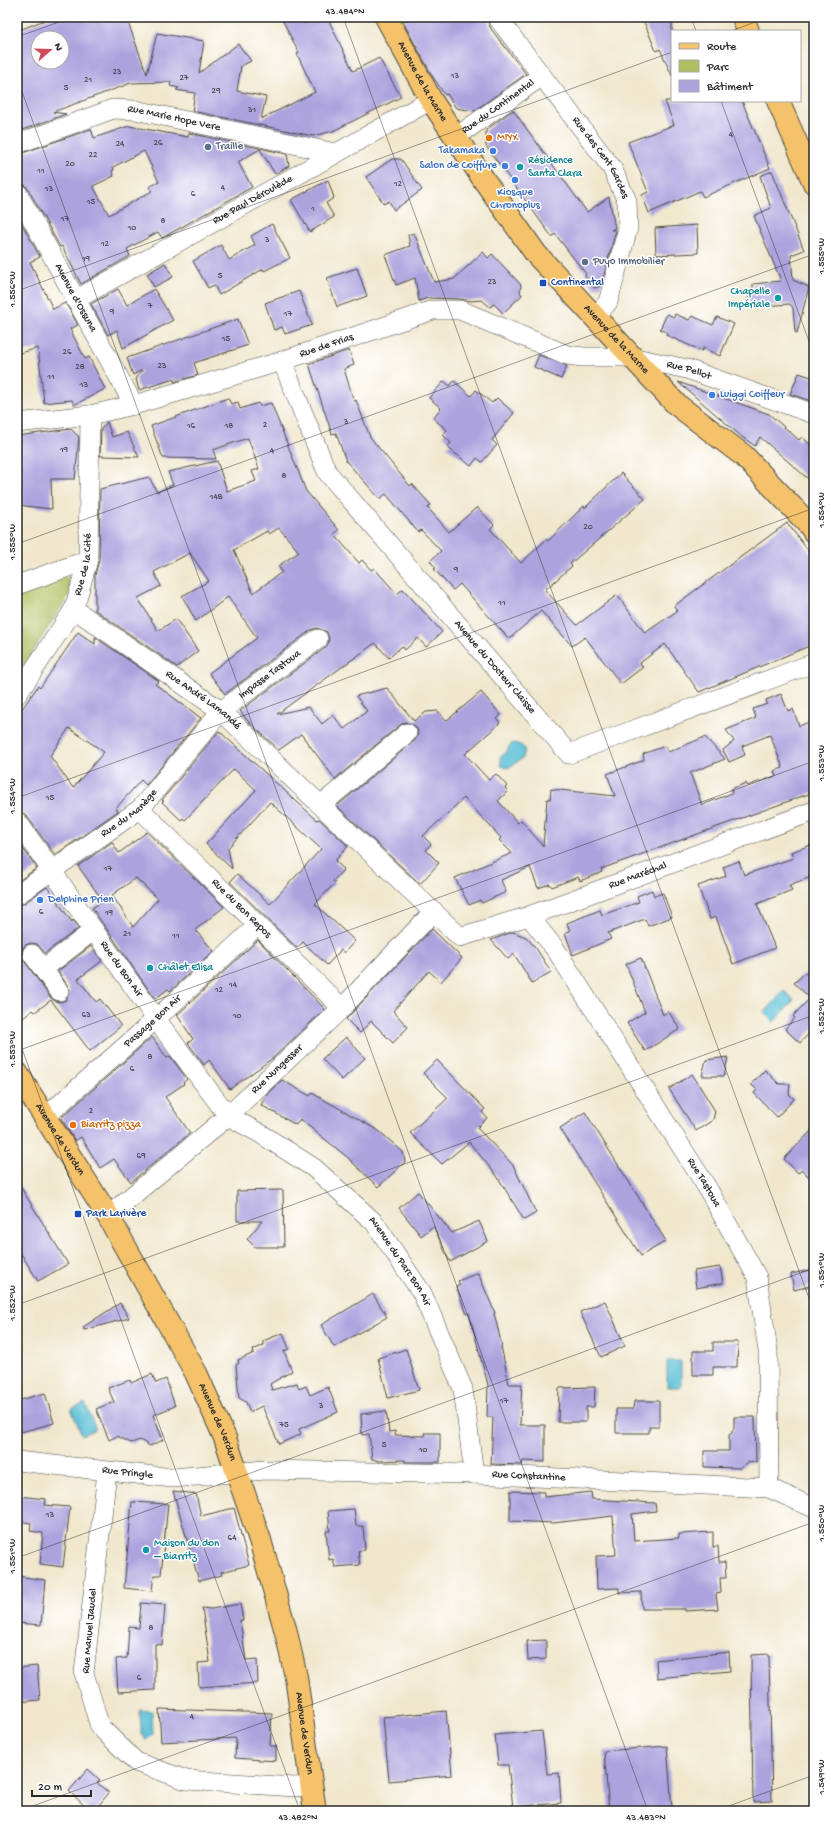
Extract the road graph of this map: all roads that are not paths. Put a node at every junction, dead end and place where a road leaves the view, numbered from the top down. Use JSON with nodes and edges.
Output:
{"nodes":[{"id":1,"x":386,"y":17,"type":"edge"},
{"id":2,"x":497,"y":17,"type":"edge"},
{"id":3,"x":743,"y":17,"type":"edge"},
{"id":4,"x":748,"y":30,"type":"edge"},
{"id":5,"x":542,"y":76,"type":"junction"},
{"id":6,"x":431,"y":100,"type":"junction"},
{"id":7,"x":778,"y":102,"type":"edge"},
{"id":8,"x":456,"y":137,"type":"junction"},
{"id":9,"x":17,"y":144,"type":"edge"},
{"id":10,"x":335,"y":153,"type":"junction"},
{"id":11,"x":814,"y":182,"type":"edge"},
{"id":12,"x":17,"y":192,"type":"edge"},
{"id":13,"x":75,"y":300,"type":"junction"},
{"id":14,"x":595,"y":317,"type":"junction"},
{"id":15,"x":631,"y":356,"type":"junction"},
{"id":16,"x":282,"y":361,"type":"junction"},
{"id":17,"x":134,"y":405,"type":"junction"},
{"id":18,"x":814,"y":414,"type":"edge"},
{"id":19,"x":90,"y":416,"type":"junction"},
{"id":20,"x":17,"y":422,"type":"edge"},
{"id":21,"x":814,"y":532,"type":"edge"},
{"id":22,"x":88,"y":560,"type":"junction"},
{"id":23,"x":17,"y":586,"type":"edge"},
{"id":24,"x":74,"y":609,"type":"junction"},
{"id":25,"x":318,"y":639,"type":"dead end"},
{"id":26,"x":814,"y":663,"type":"edge"},
{"id":27,"x":17,"y":695,"type":"edge"},
{"id":28,"x":221,"y":711,"type":"junction"},
{"id":29,"x":407,"y":732,"type":"dead end"},
{"id":30,"x":321,"y":805,"type":"junction"},
{"id":31,"x":140,"y":809,"type":"junction"},
{"id":32,"x":814,"y":811,"type":"edge"},
{"id":33,"x":17,"y":821,"type":"edge"},
{"id":34,"x":52,"y":870,"type":"junction"},
{"id":35,"x":17,"y":895,"type":"edge"},
{"id":36,"x":434,"y":911,"type":"junction"},
{"id":37,"x":529,"y":916,"type":"junction"},
{"id":38,"x":258,"y":925,"type":"junction"},
{"id":39,"x":94,"y":930,"type":"junction"},
{"id":40,"x":460,"y":936,"type":"joint"},
{"id":41,"x":59,"y":991,"type":"dead end"},
{"id":42,"x":342,"y":1008,"type":"junction"},
{"id":43,"x":156,"y":1019,"type":"junction"},
{"id":44,"x":17,"y":1073,"type":"edge"},
{"id":45,"x":228,"y":1116,"type":"junction"},
{"id":46,"x":45,"y":1117,"type":"junction"},
{"id":47,"x":108,"y":1216,"type":"junction"},
{"id":48,"x":17,"y":1461,"type":"edge"},
{"id":49,"x":107,"y":1472,"type":"junction"},
{"id":50,"x":238,"y":1472,"type":"junction"},
{"id":51,"x":474,"y":1474,"type":"junction"},
{"id":52,"x":769,"y":1488,"type":"junction"},
{"id":53,"x":814,"y":1508,"type":"edge"},
{"id":54,"x":312,"y":1786,"type":"junction"},
{"id":55,"x":315,"y":1811,"type":"edge"}],
"edges":[{"from":1,"to":6,"type":"main road","name":"Avenue de la Marne"},
{"from":2,"to":5,"type":"street","name":"Rue des Cent Gardes"},
{"from":3,"to":4,"type":"main road"},
{"from":5,"to":8,"type":"street","name":"Rue du Continental"},
{"from":5,"to":14,"type":"street","name":"Rue des Cent Gardes"},
{"from":6,"to":8,"type":"main road","name":"Avenue de la Marne"},
{"from":6,"to":10,"type":"street","name":"Rue Paul Déroulède"},
{"from":7,"to":11,"type":"main road"},
{"from":8,"to":14,"type":"main road","name":"Avenue de la Marne"},
{"from":9,"to":10,"type":"street","name":"Rue Marie Hope Vere"},
{"from":10,"to":13,"type":"street","name":"Rue Paul Déroulède"},
{"from":12,"to":13,"type":"street","name":"Avenue d'Ossuna"},
{"from":13,"to":17,"type":"street","name":"Avenue d'Ossuna"},
{"from":14,"to":15,"type":"main road","name":"Avenue de la Marne"},
{"from":15,"to":16,"type":"street","name":"Rue de Frias"},
{"from":15,"to":18,"type":"street","name":"Rue Pellot"},
{"from":15,"to":21,"type":"main road","name":"Avenue de la Marne"},
{"from":16,"to":17,"type":"street","name":"Rue de Frias"},
{"from":16,"to":26,"type":"street","name":"Avenue du Docteur Claisse"},
{"from":17,"to":19,"type":"street","name":"Rue de Frias"},
{"from":19,"to":20,"type":"street","name":"Rue de Frias"},
{"from":19,"to":22,"type":"street","name":"Rue de la Cité"},
{"from":22,"to":23,"type":"street"},
{"from":22,"to":24,"type":"street","name":"Rue de la Cité"},
{"from":24,"to":27,"type":"street","name":"Rue de la Cité"},
{"from":24,"to":28,"type":"street","name":"Rue André Lamandé"},
{"from":25,"to":28,"type":"street","name":"Impasse Tastoua"},
{"from":28,"to":30,"type":"street","name":"Rue André Lamandé"},
{"from":28,"to":31,"type":"street","name":"Rue du Manège"},
{"from":29,"to":30,"type":"street"},
{"from":30,"to":36,"type":"street","name":"Rue André Lamandé"},
{"from":31,"to":34,"type":"street","name":"Rue du Manège"},
{"from":31,"to":38,"type":"street","name":"Rue du Bon Repos"},
{"from":32,"to":37,"type":"street","name":"Rue Maréchal"},
{"from":33,"to":34,"type":"street","name":"Rue du Bon Air"},
{"from":34,"to":35,"type":"street","name":"Rue du Manège"},
{"from":34,"to":39,"type":"street","name":"Rue du Bon Air"},
{"from":36,"to":40,"type":"street","name":"Rue André Lamandé"},
{"from":36,"to":42,"type":"street","name":"Rue Nungesser"},
{"from":37,"to":40,"type":"street","name":"Rue Maréchal"},
{"from":37,"to":52,"type":"street","name":"Rue Tastoua"},
{"from":38,"to":42,"type":"street","name":"Rue du Bon Repos"},
{"from":38,"to":43,"type":"street","name":"Passage Bon Air"},
{"from":39,"to":41,"type":"street"},
{"from":39,"to":43,"type":"street","name":"Rue du Bon Air"},
{"from":42,"to":45,"type":"street","name":"Rue Nungesser"},
{"from":43,"to":45,"type":"street","name":"Rue du Bon Air"},
{"from":43,"to":46,"type":"street","name":"Passage Bon Air"},
{"from":44,"to":46,"type":"main road","name":"Avenue de Verdun"},
{"from":45,"to":47,"type":"street","name":"Rue Nungesser"},
{"from":45,"to":51,"type":"street","name":"Avenue du Parc Bon Air"},
{"from":46,"to":47,"type":"main road","name":"Avenue de Verdun"},
{"from":47,"to":50,"type":"main road","name":"Avenue de Verdun"},
{"from":48,"to":49,"type":"street","name":"Rue Pringle"},
{"from":49,"to":50,"type":"street","name":"Rue Pringle"},
{"from":49,"to":54,"type":"street","name":"Rue Manuel Jaudel"},
{"from":50,"to":51,"type":"street","name":"Rue Constantine"},
{"from":50,"to":54,"type":"main road","name":"Avenue de Verdun"},
{"from":51,"to":52,"type":"street","name":"Rue Constantine"},
{"from":52,"to":53,"type":"street","name":"Rue Constantine"},
{"from":54,"to":55,"type":"main road","name":"Avenue de Verdun"}]}
